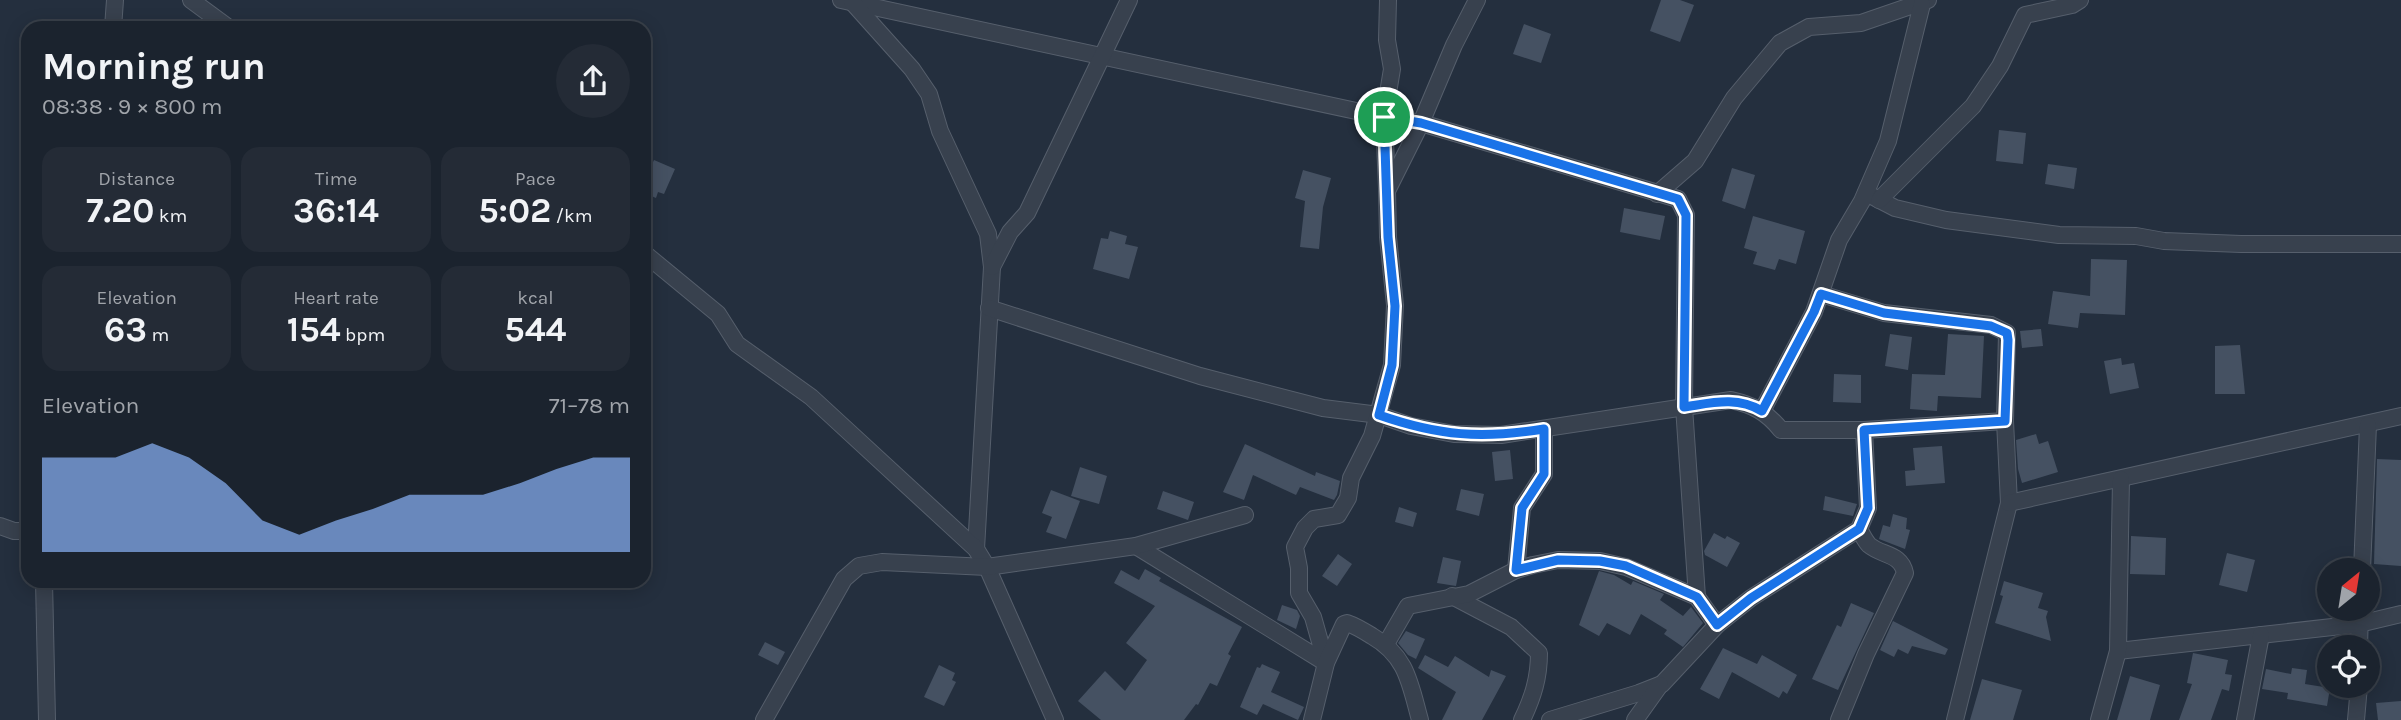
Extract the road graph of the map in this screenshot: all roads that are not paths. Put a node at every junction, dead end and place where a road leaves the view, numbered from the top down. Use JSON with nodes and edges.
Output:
{"nodes":[{"id":1,"x":115,"y":0,"type":"edge"},
{"id":2,"x":191,"y":0,"type":"edge"},
{"id":3,"x":1129,"y":0,"type":"edge"},
{"id":4,"x":1388,"y":0,"type":"edge"},
{"id":5,"x":1477,"y":0,"type":"edge"},
{"id":6,"x":2080,"y":0,"type":"edge"},
{"id":7,"x":849,"y":1,"type":"edge"},
{"id":8,"x":1925,"y":2,"type":"edge"},
{"id":9,"x":2024,"y":7,"type":"edge"},
{"id":10,"x":213,"y":8,"type":"edge"},
{"id":11,"x":114,"y":21,"type":"edge"},
{"id":12,"x":1101,"y":55,"type":"junction"},
{"id":13,"x":1384,"y":117,"type":"junction"},
{"id":14,"x":1421,"y":123,"type":"junction"},
{"id":15,"x":1387,"y":191,"type":"junction"},
{"id":16,"x":1657,"y":194,"type":"junction"},
{"id":17,"x":1872,"y":197,"type":"junction"},
{"id":18,"x":2401,"y":243,"type":"edge"},
{"id":19,"x":651,"y":259,"type":"edge"},
{"id":20,"x":992,"y":267,"type":"junction"},
{"id":21,"x":1821,"y":294,"type":"junction"},
{"id":22,"x":989,"y":308,"type":"junction"},
{"id":23,"x":1684,"y":407,"type":"junction"},
{"id":24,"x":1762,"y":411,"type":"junction"},
{"id":25,"x":1379,"y":415,"type":"junction"},
{"id":26,"x":2401,"y":416,"type":"edge"},
{"id":27,"x":2005,"y":421,"type":"junction"},
{"id":28,"x":2368,"y":425,"type":"junction"},
{"id":29,"x":1544,"y":429,"type":"junction"},
{"id":30,"x":1864,"y":430,"type":"junction"},
{"id":31,"x":2120,"y":479,"type":"junction"},
{"id":32,"x":2009,"y":503,"type":"junction"},
{"id":33,"x":1245,"y":515,"type":"dead end"},
{"id":34,"x":0,"y":526,"type":"edge"},
{"id":35,"x":1859,"y":529,"type":"junction"},
{"id":36,"x":21,"y":531,"type":"edge"},
{"id":37,"x":1136,"y":546,"type":"junction"},
{"id":38,"x":976,"y":550,"type":"junction"},
{"id":39,"x":2362,"y":558,"type":"edge"},
{"id":40,"x":987,"y":567,"type":"junction"},
{"id":41,"x":1516,"y":570,"type":"junction"},
{"id":42,"x":44,"y":588,"type":"edge"},
{"id":43,"x":1452,"y":596,"type":"junction"},
{"id":44,"x":1697,"y":597,"type":"junction"},
{"id":45,"x":2401,"y":614,"type":"edge"},
{"id":46,"x":2380,"y":615,"type":"edge"},
{"id":47,"x":2334,"y":621,"type":"edge"},
{"id":48,"x":1717,"y":625,"type":"junction"},
{"id":49,"x":2261,"y":635,"type":"junction"},
{"id":50,"x":1386,"y":644,"type":"junction"},
{"id":51,"x":2118,"y":651,"type":"junction"},
{"id":52,"x":1326,"y":663,"type":"junction"},
{"id":53,"x":1662,"y":684,"type":"junction"},
{"id":54,"x":2358,"y":698,"type":"edge"},
{"id":55,"x":47,"y":720,"type":"edge"},
{"id":56,"x":764,"y":720,"type":"edge"},
{"id":57,"x":1055,"y":720,"type":"edge"},
{"id":58,"x":1312,"y":720,"type":"edge"},
{"id":59,"x":1420,"y":720,"type":"edge"},
{"id":60,"x":1522,"y":720,"type":"edge"},
{"id":61,"x":1550,"y":720,"type":"edge"},
{"id":62,"x":1635,"y":720,"type":"edge"},
{"id":63,"x":1839,"y":720,"type":"edge"},
{"id":64,"x":1955,"y":720,"type":"edge"},
{"id":65,"x":2099,"y":720,"type":"edge"},
{"id":66,"x":2245,"y":720,"type":"edge"},
{"id":67,"x":2356,"y":720,"type":"edge"}],
"edges":[{"from":1,"to":11,"type":"street"},
{"from":2,"to":10,"type":"street"},
{"from":3,"to":12,"type":"street"},
{"from":4,"to":13,"type":"street"},
{"from":5,"to":14,"type":"street"},
{"from":6,"to":9,"type":"street"},
{"from":7,"to":12,"type":"street"},
{"from":7,"to":20,"type":"street"},
{"from":8,"to":16,"type":"street"},
{"from":8,"to":17,"type":"street"},
{"from":9,"to":17,"type":"street"},
{"from":12,"to":13,"type":"street"},
{"from":12,"to":20,"type":"street"},
{"from":13,"to":14,"type":"street"},
{"from":13,"to":15,"type":"street"},
{"from":14,"to":15,"type":"street"},
{"from":14,"to":16,"type":"street"},
{"from":15,"to":25,"type":"street"},
{"from":16,"to":23,"type":"street"},
{"from":17,"to":18,"type":"street"},
{"from":17,"to":21,"type":"street"},
{"from":19,"to":38,"type":"street"},
{"from":20,"to":22,"type":"street"},
{"from":21,"to":24,"type":"street"},
{"from":21,"to":27,"type":"street"},
{"from":22,"to":25,"type":"street"},
{"from":22,"to":38,"type":"street"},
{"from":23,"to":24,"type":"street"},
{"from":23,"to":29,"type":"street"},
{"from":23,"to":44,"type":"street"},
{"from":24,"to":30,"type":"street"},
{"from":25,"to":29,"type":"street"},
{"from":25,"to":52,"type":"street"},
{"from":26,"to":28,"type":"street"},
{"from":27,"to":30,"type":"street"},
{"from":27,"to":32,"type":"street"},
{"from":28,"to":31,"type":"street"},
{"from":28,"to":39,"type":"street"},
{"from":29,"to":41,"type":"street"},
{"from":30,"to":35,"type":"street"},
{"from":31,"to":32,"type":"street"},
{"from":31,"to":51,"type":"street"},
{"from":32,"to":64,"type":"street"},
{"from":33,"to":37,"type":"street"},
{"from":34,"to":36,"type":"street"},
{"from":35,"to":48,"type":"street"},
{"from":35,"to":63,"type":"street"},
{"from":37,"to":40,"type":"street"},
{"from":37,"to":52,"type":"street"},
{"from":38,"to":40,"type":"street"},
{"from":40,"to":56,"type":"street"},
{"from":40,"to":57,"type":"street"},
{"from":41,"to":43,"type":"street"},
{"from":41,"to":44,"type":"street"},
{"from":42,"to":55,"type":"street"},
{"from":43,"to":50,"type":"street"},
{"from":43,"to":60,"type":"street"},
{"from":44,"to":48,"type":"street"},
{"from":45,"to":46,"type":"street"},
{"from":47,"to":49,"type":"street"},
{"from":48,"to":53,"type":"street"},
{"from":49,"to":51,"type":"street"},
{"from":49,"to":66,"type":"street"},
{"from":50,"to":52,"type":"street"},
{"from":50,"to":59,"type":"street"},
{"from":51,"to":65,"type":"street"},
{"from":52,"to":58,"type":"street"},
{"from":53,"to":61,"type":"street"},
{"from":53,"to":62,"type":"street"},
{"from":54,"to":67,"type":"street"}]}
